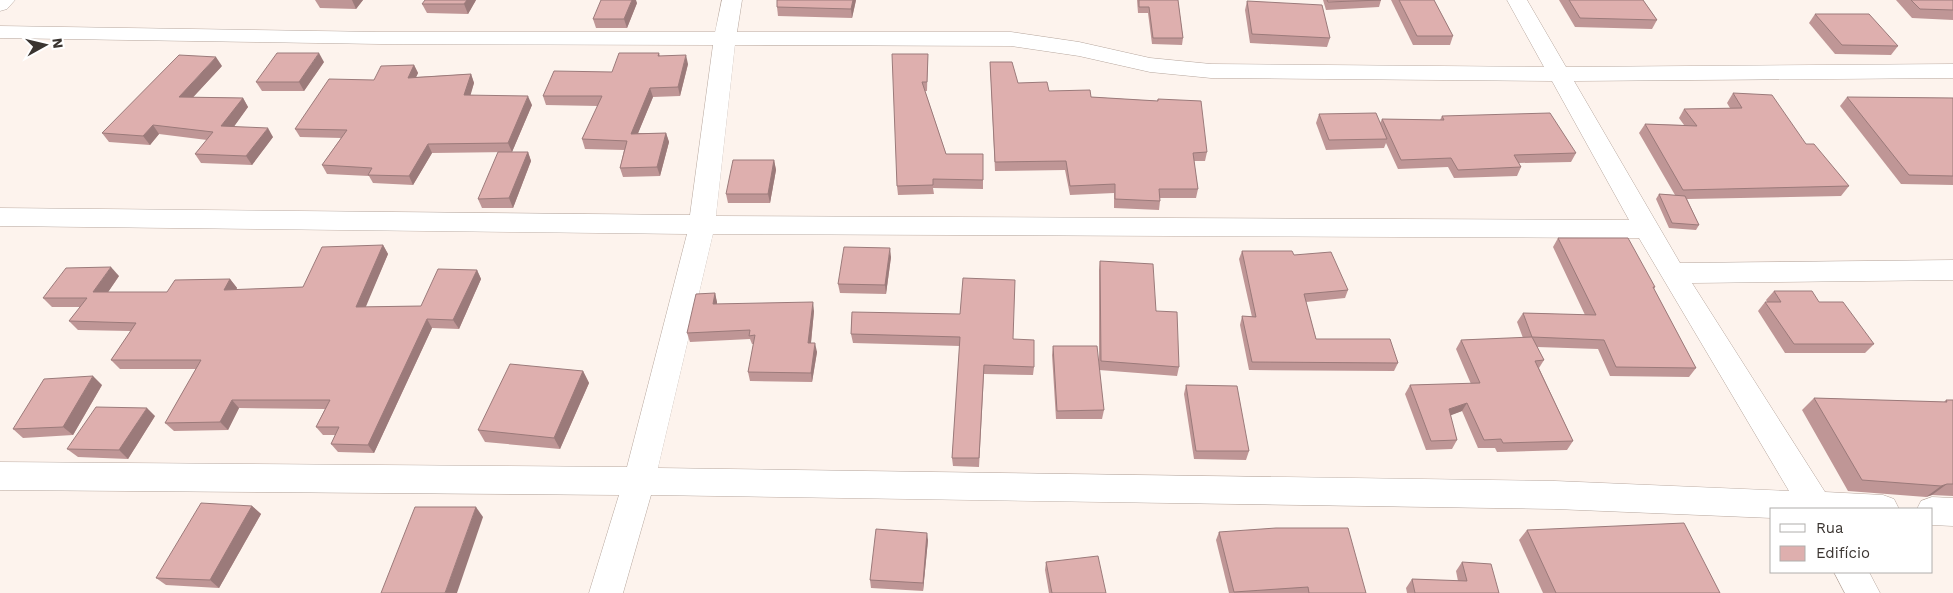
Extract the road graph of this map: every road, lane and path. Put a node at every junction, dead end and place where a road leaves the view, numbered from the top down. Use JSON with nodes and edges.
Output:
{"nodes":[{"id":1,"x":5,"y":0,"type":"edge"},
{"id":2,"x":732,"y":0,"type":"edge"},
{"id":3,"x":1517,"y":0,"type":"edge"},
{"id":4,"x":0,"y":5,"type":"edge"},
{"id":5,"x":0,"y":32,"type":"edge"},
{"id":6,"x":725,"y":39,"type":"junction"},
{"id":7,"x":1953,"y":71,"type":"edge"},
{"id":8,"x":1559,"y":74,"type":"junction"},
{"id":9,"x":0,"y":217,"type":"edge"},
{"id":10,"x":702,"y":224,"type":"junction"},
{"id":11,"x":1646,"y":229,"type":"junction"},
{"id":12,"x":1953,"y":270,"type":"edge"},
{"id":13,"x":1672,"y":273,"type":"junction"},
{"id":14,"x":0,"y":476,"type":"edge"},
{"id":15,"x":638,"y":481,"type":"junction"},
{"id":16,"x":1817,"y":508,"type":"edge"},
{"id":17,"x":1933,"y":511,"type":"edge"},
{"id":18,"x":1953,"y":512,"type":"edge"},
{"id":19,"x":1852,"y":573,"type":"edge"},
{"id":20,"x":606,"y":593,"type":"edge"},
{"id":21,"x":1862,"y":593,"type":"edge"}],
"edges":[{"from":1,"to":4,"type":"street"},
{"from":2,"to":6,"type":"street"},
{"from":3,"to":8,"type":"street"},
{"from":5,"to":6,"type":"street"},
{"from":6,"to":8,"type":"street"},
{"from":6,"to":10,"type":"street"},
{"from":7,"to":8,"type":"street"},
{"from":8,"to":11,"type":"street"},
{"from":9,"to":10,"type":"street"},
{"from":10,"to":11,"type":"street"},
{"from":10,"to":15,"type":"street"},
{"from":11,"to":13,"type":"street"},
{"from":12,"to":13,"type":"street"},
{"from":13,"to":16,"type":"street"},
{"from":14,"to":15,"type":"street"},
{"from":15,"to":16,"type":"street"},
{"from":15,"to":20,"type":"street"},
{"from":17,"to":18,"type":"street"},
{"from":19,"to":21,"type":"street"}]}
